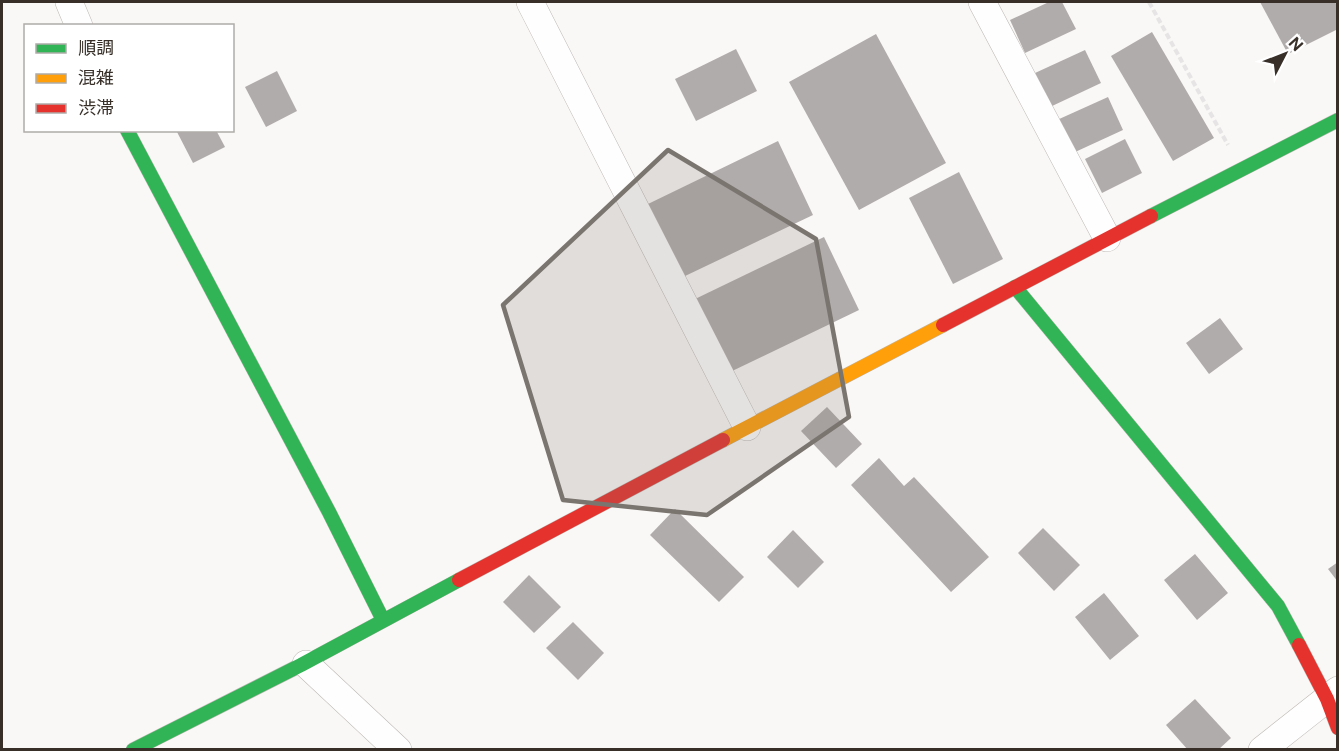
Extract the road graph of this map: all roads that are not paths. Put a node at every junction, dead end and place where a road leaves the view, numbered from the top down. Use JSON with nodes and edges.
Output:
{"nodes":[{"id":1,"x":69,"y":2,"type":"edge"},
{"id":2,"x":530,"y":2,"type":"edge"},
{"id":3,"x":982,"y":2,"type":"edge"},
{"id":4,"x":78,"y":24,"type":"edge"},
{"id":5,"x":1338,"y":120,"type":"edge"},
{"id":6,"x":128,"y":132,"type":"edge"},
{"id":7,"x":1107,"y":238,"type":"junction"},
{"id":8,"x":1015,"y":287,"type":"junction"},
{"id":9,"x":747,"y":427,"type":"junction"},
{"id":10,"x":383,"y":620,"type":"junction"},
{"id":11,"x":306,"y":664,"type":"junction"},
{"id":12,"x":1332,"y":694,"type":"edge"},
{"id":13,"x":1338,"y":728,"type":"edge"},
{"id":14,"x":133,"y":750,"type":"edge"},
{"id":15,"x":398,"y":750,"type":"edge"},
{"id":16,"x":1262,"y":750,"type":"edge"}],
"edges":[{"from":1,"to":4,"type":"street"},
{"from":2,"to":9,"type":"street"},
{"from":3,"to":7,"type":"street"},
{"from":5,"to":7,"type":"street"},
{"from":6,"to":10,"type":"street"},
{"from":7,"to":8,"type":"street"},
{"from":8,"to":9,"type":"street"},
{"from":8,"to":12,"type":"street"},
{"from":9,"to":10,"type":"street"},
{"from":10,"to":11,"type":"street"},
{"from":11,"to":14,"type":"street"},
{"from":11,"to":15,"type":"street"},
{"from":12,"to":13,"type":"street"},
{"from":12,"to":16,"type":"street"}]}
